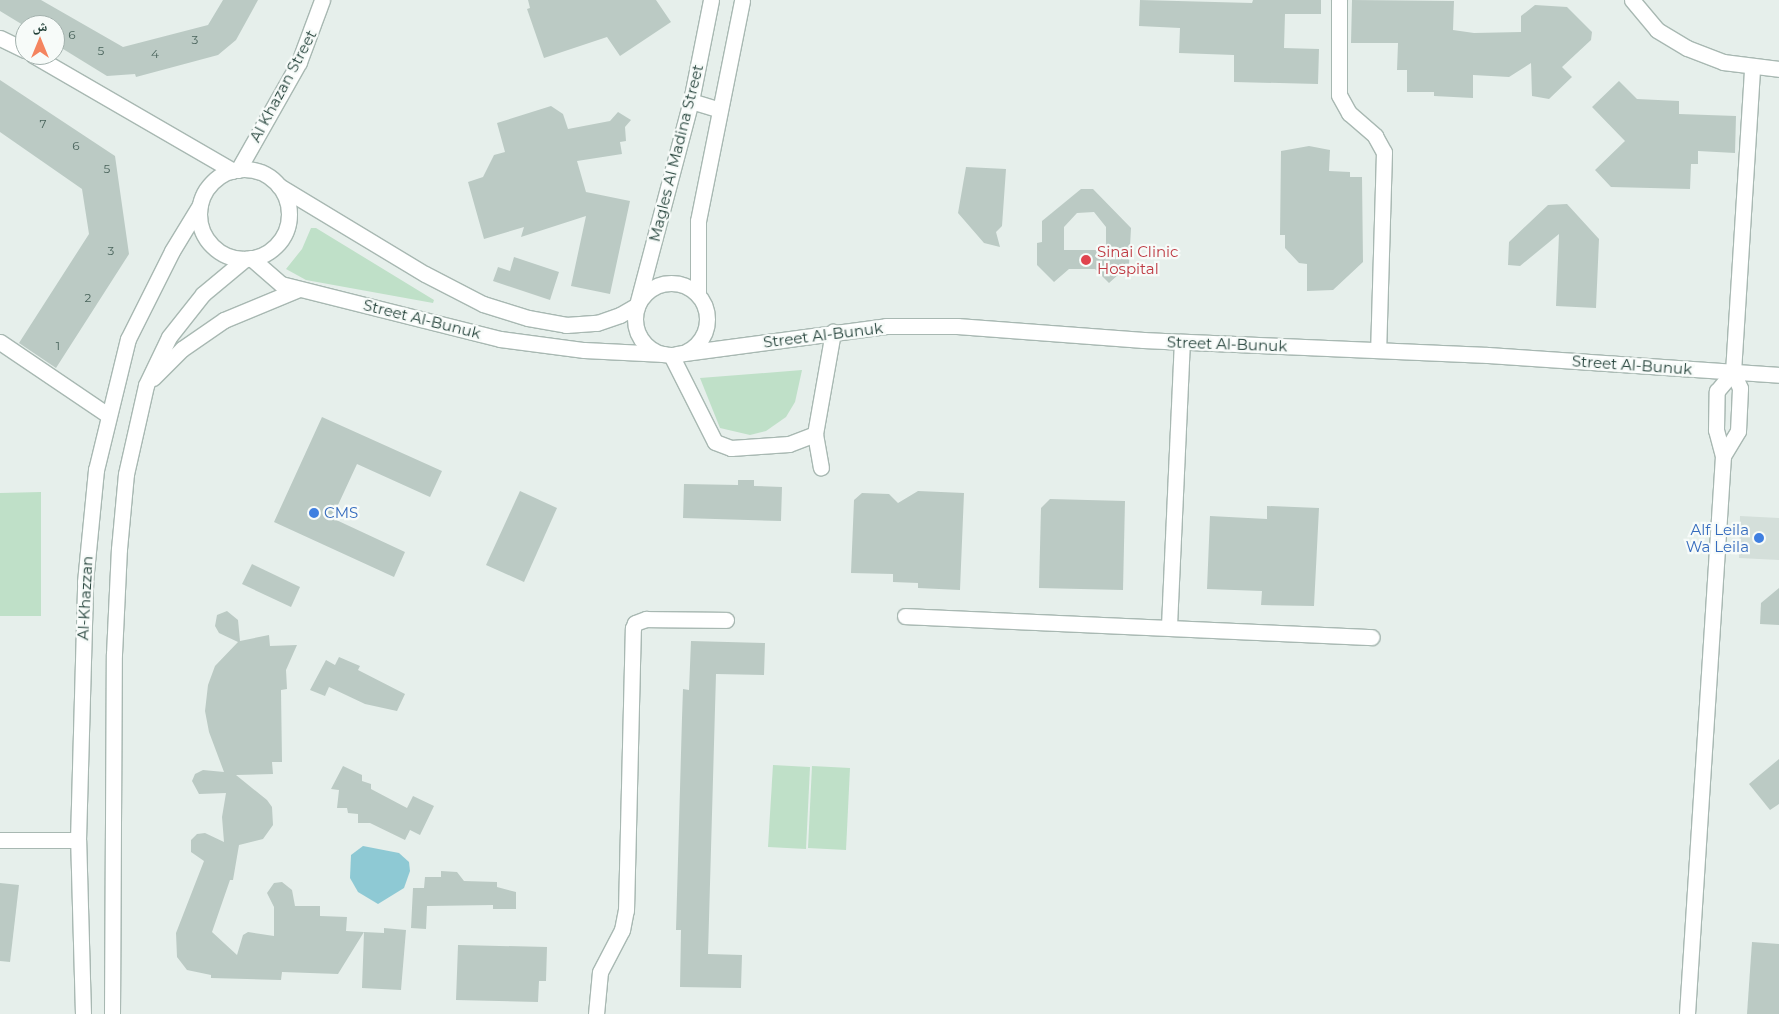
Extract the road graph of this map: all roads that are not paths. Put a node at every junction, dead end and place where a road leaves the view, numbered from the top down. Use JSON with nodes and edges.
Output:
{"nodes":[{"id":1,"x":322,"y":0,"type":"edge"},
{"id":2,"x":711,"y":0,"type":"edge"},
{"id":3,"x":742,"y":0,"type":"edge"},
{"id":4,"x":1339,"y":0,"type":"edge"},
{"id":5,"x":1632,"y":0,"type":"edge"},
{"id":6,"x":0,"y":38,"type":"edge"},
{"id":7,"x":15,"y":45,"type":"edge"},
{"id":8,"x":51,"y":65,"type":"edge"},
{"id":9,"x":1752,"y":68,"type":"junction"},
{"id":10,"x":1779,"y":69,"type":"edge"},
{"id":11,"x":691,"y":101,"type":"junction"},
{"id":12,"x":718,"y":109,"type":"junction"},
{"id":13,"x":235,"y":170,"type":"junction"},
{"id":14,"x":279,"y":186,"type":"junction"},
{"id":15,"x":200,"y":205,"type":"junction"},
{"id":16,"x":248,"y":259,"type":"junction"},
{"id":17,"x":299,"y":289,"type":"junction"},
{"id":18,"x":698,"y":294,"type":"junction"},
{"id":19,"x":637,"y":305,"type":"junction"},
{"id":20,"x":833,"y":332,"type":"junction"},
{"id":21,"x":0,"y":342,"type":"edge"},
{"id":22,"x":1182,"y":342,"type":"junction"},
{"id":23,"x":1378,"y":350,"type":"junction"},
{"id":24,"x":671,"y":355,"type":"junction"},
{"id":25,"x":1733,"y":372,"type":"junction"},
{"id":26,"x":1779,"y":375,"type":"edge"},
{"id":27,"x":146,"y":385,"type":"junction"},
{"id":28,"x":108,"y":415,"type":"junction"},
{"id":29,"x":816,"y":434,"type":"junction"},
{"id":30,"x":1722,"y":456,"type":"junction"},
{"id":31,"x":821,"y":467,"type":"dead end"},
{"id":32,"x":905,"y":616,"type":"dead end"},
{"id":33,"x":726,"y":620,"type":"dead end"},
{"id":34,"x":1169,"y":626,"type":"junction"},
{"id":35,"x":1372,"y":636,"type":"dead end"},
{"id":36,"x":0,"y":840,"type":"edge"},
{"id":37,"x":78,"y":840,"type":"junction"},
{"id":38,"x":83,"y":1014,"type":"edge"},
{"id":39,"x":112,"y":1014,"type":"edge"},
{"id":40,"x":596,"y":1014,"type":"edge"},
{"id":41,"x":1687,"y":1014,"type":"edge"}],
"edges":[{"from":1,"to":13,"type":"main road","name":"Al Khazan Street"},
{"from":2,"to":11,"type":"main road","name":"Magles Al Madina Street"},
{"from":3,"to":12,"type":"main road","name":"Magles Al Madina Street"},
{"from":4,"to":23,"type":"main road"},
{"from":5,"to":9,"type":"main road"},
{"from":6,"to":7,"type":"main road"},
{"from":8,"to":13,"type":"main road"},
{"from":9,"to":10,"type":"main road"},
{"from":9,"to":25,"type":"main road"},
{"from":11,"to":12,"type":"main road"},
{"from":11,"to":19,"type":"main road","name":"Magles Al Madina Street"},
{"from":12,"to":18,"type":"main road","name":"Magles Al Madina Street"},
{"from":13,"to":14,"type":"main road"},
{"from":13,"to":15,"type":"main road"},
{"from":14,"to":16,"type":"main road"},
{"from":14,"to":19,"type":"main road","name":"Street Al-Bunuk"},
{"from":15,"to":16,"type":"main road"},
{"from":15,"to":28,"type":"main road","name":"Al-Khazzan"},
{"from":16,"to":17,"type":"main road","name":"Street Al-Bunuk"},
{"from":16,"to":27,"type":"main road","name":"Al-Khazzan"},
{"from":17,"to":24,"type":"main road","name":"Street Al-Bunuk"},
{"from":17,"to":27,"type":"main road"},
{"from":18,"to":19,"type":"main road"},
{"from":18,"to":24,"type":"main road"},
{"from":19,"to":24,"type":"main road"},
{"from":20,"to":22,"type":"main road","name":"Street Al-Bunuk"},
{"from":20,"to":24,"type":"main road","name":"Street Al-Bunuk"},
{"from":20,"to":29,"type":"main road"},
{"from":21,"to":28,"type":"main road"},
{"from":22,"to":23,"type":"main road","name":"Street Al-Bunuk"},
{"from":22,"to":34,"type":"main road"},
{"from":23,"to":25,"type":"main road","name":"Street Al-Bunuk"},
{"from":24,"to":29,"type":"main road"},
{"from":25,"to":26,"type":"main road","name":"Street Al-Bunuk"},
{"from":25,"to":30,"type":"main road"},
{"from":25,"to":30,"type":"main road"},
{"from":27,"to":39,"type":"main road","name":"Al-Khazzan"},
{"from":28,"to":37,"type":"main road","name":"Al-Khazzan"},
{"from":29,"to":31,"type":"main road"},
{"from":30,"to":41,"type":"main road"},
{"from":32,"to":34,"type":"main road"},
{"from":33,"to":40,"type":"main road"},
{"from":34,"to":35,"type":"main road"},
{"from":36,"to":37,"type":"main road"},
{"from":37,"to":38,"type":"main road","name":"Al-Khazzan"}]}
